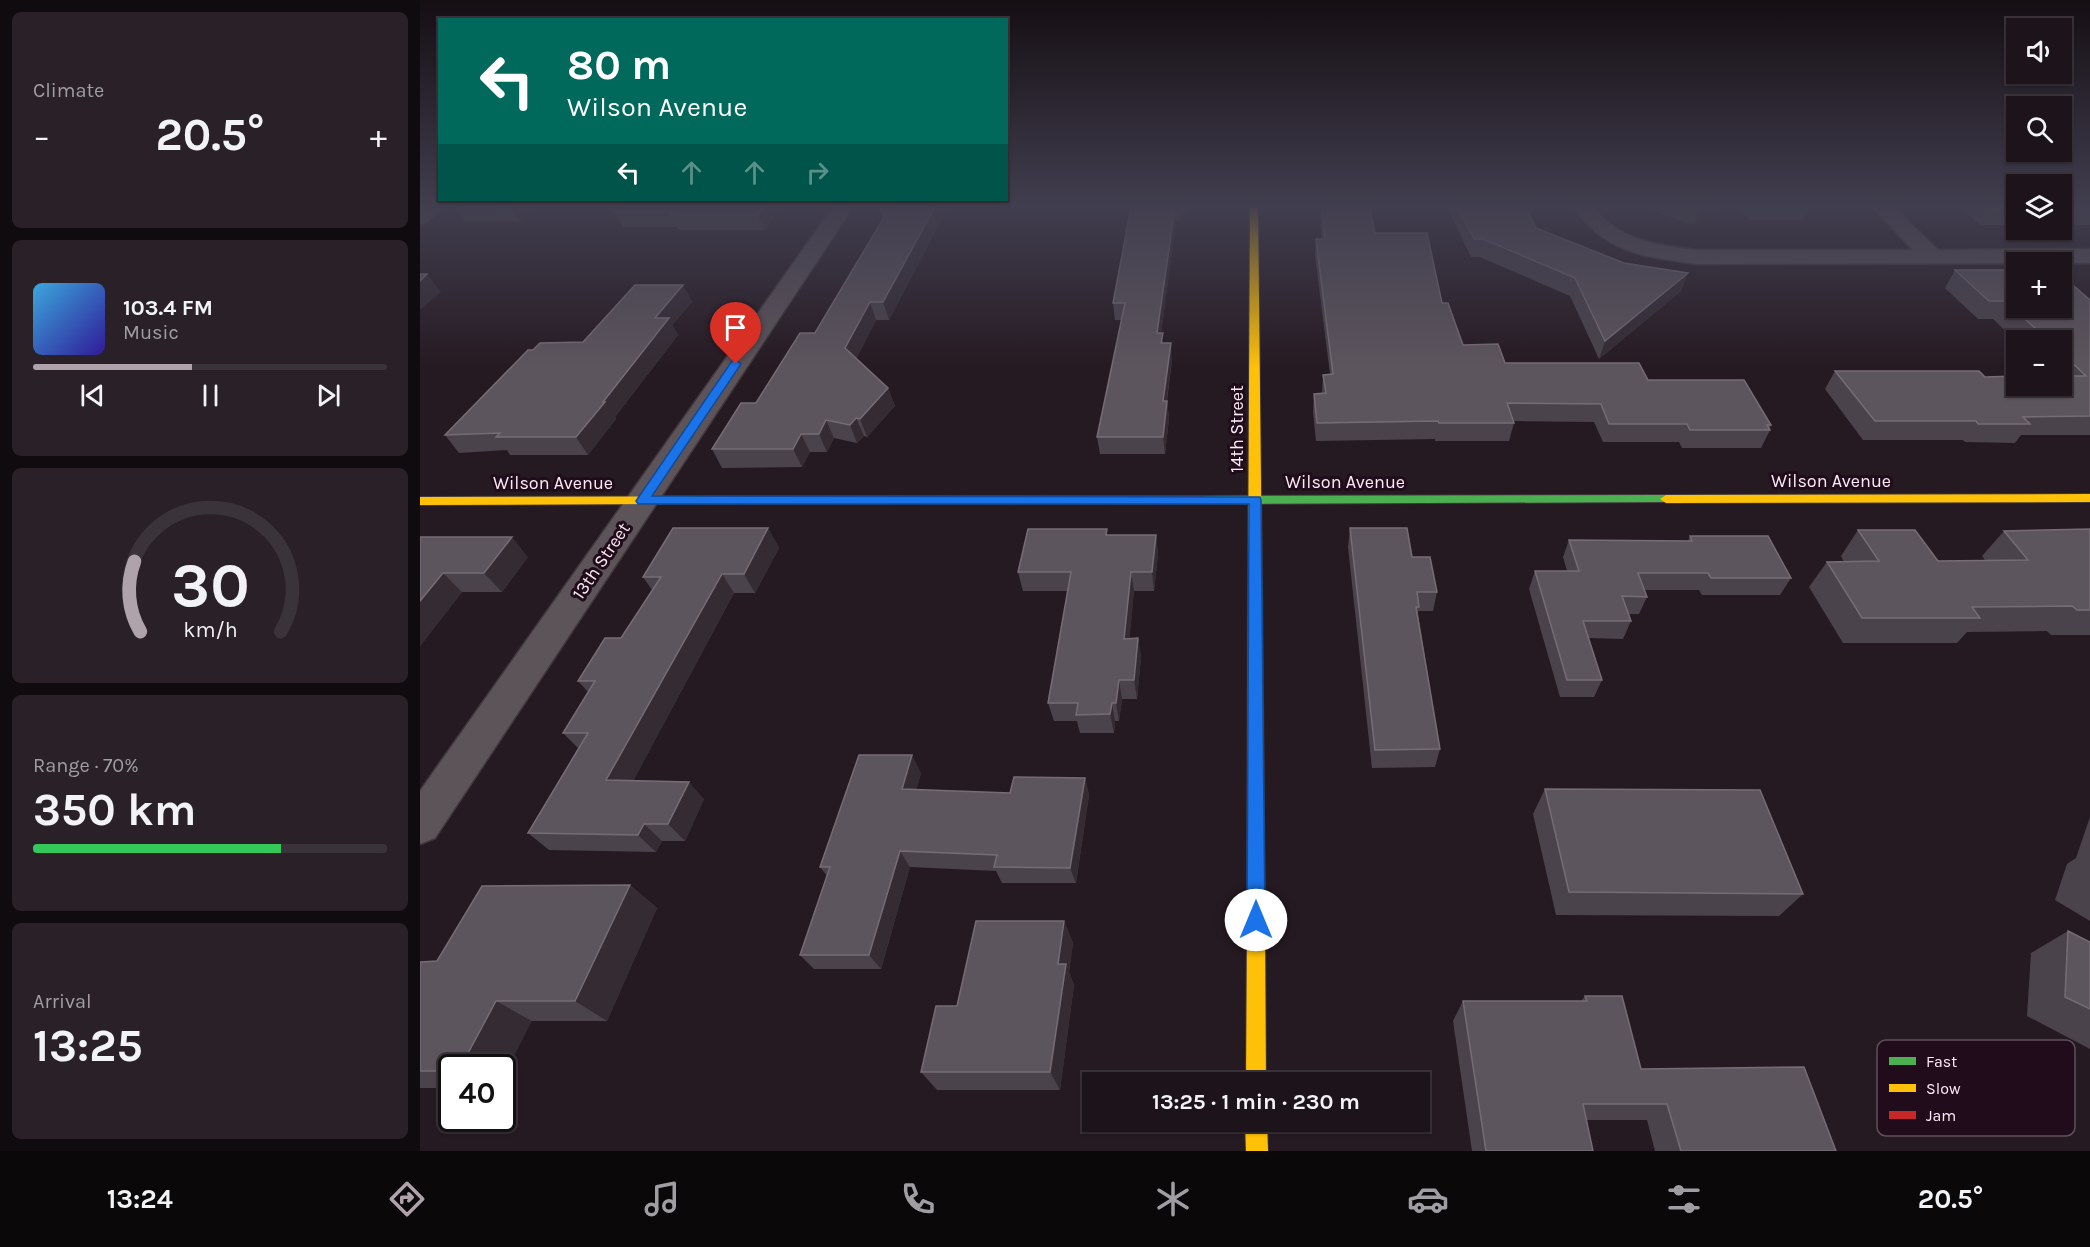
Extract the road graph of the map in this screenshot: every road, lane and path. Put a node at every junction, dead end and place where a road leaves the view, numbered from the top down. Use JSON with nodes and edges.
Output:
{"nodes":[{"id":1,"x":806,"y":261,"type":"edge"},
{"id":2,"x":1254,"y":261,"type":"edge"},
{"id":3,"x":2090,"y":498,"type":"edge"},
{"id":4,"x":1255,"y":500,"type":"junction"},
{"id":5,"x":420,"y":501,"type":"edge"},
{"id":6,"x":642,"y":501,"type":"junction"},
{"id":7,"x":420,"y":825,"type":"edge"},
{"id":8,"x":1256,"y":1072,"type":"edge"},
{"id":9,"x":1256,"y":1132,"type":"edge"},
{"id":10,"x":1257,"y":1151,"type":"edge"}],
"edges":[{"from":1,"to":6,"type":"street","name":"13th Street"},
{"from":2,"to":4,"type":"street","name":"14th Street"},
{"from":3,"to":4,"type":"street","name":"Wilson Avenue"},
{"from":4,"to":6,"type":"street","name":"Wilson Avenue"},
{"from":4,"to":8,"type":"street","name":"14th Street"},
{"from":5,"to":6,"type":"street","name":"Wilson Avenue"},
{"from":6,"to":7,"type":"street","name":"13th Street"},
{"from":9,"to":10,"type":"street"}]}
